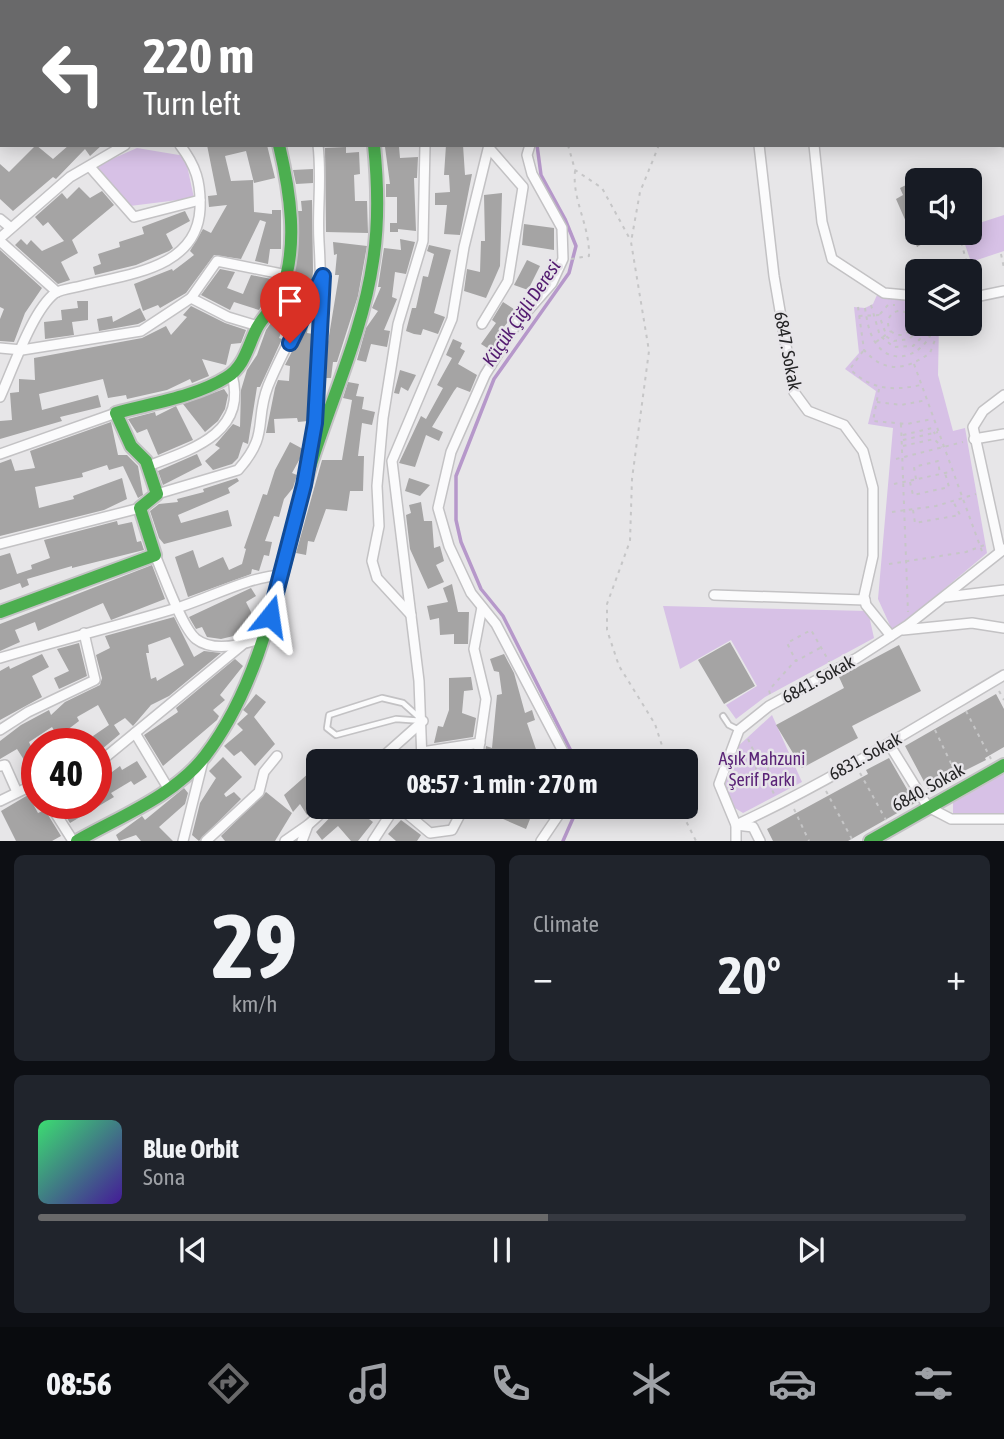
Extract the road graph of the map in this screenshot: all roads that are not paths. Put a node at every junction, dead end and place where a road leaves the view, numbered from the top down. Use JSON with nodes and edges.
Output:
{"nodes":[{"id":1,"x":122,"y":147,"type":"edge"},
{"id":2,"x":182,"y":147,"type":"edge"},
{"id":3,"x":280,"y":147,"type":"edge"},
{"id":4,"x":318,"y":147,"type":"edge"},
{"id":5,"x":374,"y":147,"type":"edge"},
{"id":6,"x":425,"y":147,"type":"edge"},
{"id":7,"x":489,"y":147,"type":"edge"},
{"id":8,"x":529,"y":147,"type":"edge"},
{"id":9,"x":759,"y":147,"type":"edge"},
{"id":10,"x":814,"y":147,"type":"edge"},
{"id":11,"x":90,"y":167,"type":"junction"},
{"id":12,"x":200,"y":200,"type":"junction"},
{"id":13,"x":0,"y":219,"type":"edge"},
{"id":14,"x":11,"y":228,"type":"junction"},
{"id":15,"x":0,"y":240,"type":"edge"},
{"id":16,"x":287,"y":275,"type":"junction"},
{"id":17,"x":323,"y":276,"type":"junction"},
{"id":18,"x":1004,"y":291,"type":"edge"},
{"id":19,"x":57,"y":292,"type":"junction"},
{"id":20,"x":905,"y":295,"type":"edge"},
{"id":21,"x":982,"y":296,"type":"edge"},
{"id":22,"x":191,"y":298,"type":"junction"},
{"id":23,"x":482,"y":324,"type":"dead end"},
{"id":24,"x":258,"y":326,"type":"junction"},
{"id":25,"x":0,"y":348,"type":"edge"},
{"id":26,"x":22,"y":350,"type":"junction"},
{"id":27,"x":232,"y":375,"type":"junction"},
{"id":28,"x":1004,"y":395,"type":"edge"},
{"id":29,"x":0,"y":397,"type":"edge"},
{"id":30,"x":116,"y":413,"type":"junction"},
{"id":31,"x":1004,"y":434,"type":"edge"},
{"id":32,"x":974,"y":439,"type":"junction"},
{"id":33,"x":0,"y":454,"type":"edge"},
{"id":34,"x":148,"y":466,"type":"junction"},
{"id":35,"x":304,"y":485,"type":"junction"},
{"id":36,"x":157,"y":494,"type":"junction"},
{"id":37,"x":140,"y":508,"type":"junction"},
{"id":38,"x":0,"y":544,"type":"edge"},
{"id":39,"x":1002,"y":550,"type":"edge"},
{"id":40,"x":155,"y":555,"type":"junction"},
{"id":41,"x":282,"y":575,"type":"junction"},
{"id":42,"x":1004,"y":590,"type":"edge"},
{"id":43,"x":714,"y":595,"type":"dead end"},
{"id":44,"x":944,"y":597,"type":"junction"},
{"id":45,"x":865,"y":600,"type":"junction"},
{"id":46,"x":482,"y":607,"type":"junction"},
{"id":47,"x":177,"y":608,"type":"junction"},
{"id":48,"x":0,"y":612,"type":"edge"},
{"id":49,"x":412,"y":616,"type":"junction"},
{"id":50,"x":904,"y":628,"type":"junction"},
{"id":51,"x":1004,"y":628,"type":"edge"},
{"id":52,"x":84,"y":633,"type":"junction"},
{"id":53,"x":891,"y":636,"type":"junction"},
{"id":54,"x":265,"y":637,"type":"junction"},
{"id":55,"x":242,"y":645,"type":"junction"},
{"id":56,"x":0,"y":658,"type":"edge"},
{"id":57,"x":1004,"y":675,"type":"edge"},
{"id":58,"x":723,"y":716,"type":"dead end"},
{"id":59,"x":423,"y":721,"type":"junction"},
{"id":60,"x":741,"y":729,"type":"junction"},
{"id":61,"x":0,"y":730,"type":"edge"},
{"id":62,"x":135,"y":733,"type":"junction"},
{"id":63,"x":480,"y":743,"type":"junction"},
{"id":64,"x":889,"y":744,"type":"junction"},
{"id":65,"x":392,"y":749,"type":"edge"},
{"id":66,"x":422,"y":749,"type":"edge"},
{"id":67,"x":455,"y":749,"type":"edge"},
{"id":68,"x":479,"y":749,"type":"edge"},
{"id":69,"x":562,"y":749,"type":"edge"},
{"id":70,"x":112,"y":752,"type":"edge"},
{"id":71,"x":277,"y":756,"type":"dead end"},
{"id":72,"x":203,"y":759,"type":"junction"},
{"id":73,"x":0,"y":766,"type":"edge"},
{"id":74,"x":1000,"y":767,"type":"edge"},
{"id":75,"x":168,"y":788,"type":"junction"},
{"id":76,"x":21,"y":790,"type":"edge"},
{"id":77,"x":17,"y":792,"type":"junction"},
{"id":78,"x":0,"y":801,"type":"edge"},
{"id":79,"x":928,"y":807,"type":"junction"},
{"id":80,"x":60,"y":819,"type":"edge"},
{"id":81,"x":315,"y":819,"type":"edge"},
{"id":82,"x":389,"y":819,"type":"edge"},
{"id":83,"x":409,"y":819,"type":"edge"},
{"id":84,"x":458,"y":819,"type":"edge"},
{"id":85,"x":556,"y":819,"type":"edge"},
{"id":86,"x":1004,"y":819,"type":"edge"},
{"id":87,"x":308,"y":825,"type":"junction"},
{"id":88,"x":736,"y":825,"type":"junction"},
{"id":89,"x":428,"y":837,"type":"edge"},
{"id":90,"x":75,"y":841,"type":"edge"},
{"id":91,"x":183,"y":841,"type":"edge"},
{"id":92,"x":206,"y":841,"type":"edge"},
{"id":93,"x":285,"y":841,"type":"edge"},
{"id":94,"x":302,"y":841,"type":"edge"},
{"id":95,"x":373,"y":841,"type":"edge"},
{"id":96,"x":541,"y":841,"type":"edge"},
{"id":97,"x":736,"y":841,"type":"edge"},
{"id":98,"x":760,"y":841,"type":"edge"},
{"id":99,"x":870,"y":841,"type":"edge"}],
"edges":[{"from":1,"to":11,"type":"street"},
{"from":2,"to":12,"type":"street"},
{"from":3,"to":16,"type":"street"},
{"from":4,"to":17,"type":"street"},
{"from":5,"to":35,"type":"street"},
{"from":6,"to":49,"type":"street"},
{"from":7,"to":23,"type":"street"},
{"from":7,"to":49,"type":"street"},
{"from":8,"to":46,"type":"street"},
{"from":9,"to":45,"type":"street","name":"6847. Sokak"},
{"from":10,"to":20,"type":"street"},
{"from":11,"to":12,"type":"street"},
{"from":11,"to":14,"type":"street"},
{"from":12,"to":19,"type":"street"},
{"from":13,"to":14,"type":"street"},
{"from":14,"to":15,"type":"street"},
{"from":15,"to":19,"type":"street"},
{"from":16,"to":22,"type":"street"},
{"from":16,"to":24,"type":"street"},
{"from":17,"to":35,"type":"street"},
{"from":17,"to":36,"type":"street"},
{"from":18,"to":21,"type":"street"},
{"from":19,"to":26,"type":"street"},
{"from":22,"to":24,"type":"street"},
{"from":22,"to":26,"type":"street"},
{"from":24,"to":27,"type":"street"},
{"from":25,"to":26,"type":"street"},
{"from":26,"to":29,"type":"street"},
{"from":27,"to":30,"type":"street"},
{"from":27,"to":34,"type":"street"},
{"from":28,"to":32,"type":"street"},
{"from":30,"to":33,"type":"street"},
{"from":30,"to":34,"type":"street"},
{"from":31,"to":32,"type":"street"},
{"from":32,"to":39,"type":"street"},
{"from":34,"to":36,"type":"street"},
{"from":35,"to":41,"type":"street"},
{"from":36,"to":37,"type":"street"},
{"from":37,"to":38,"type":"street"},
{"from":37,"to":40,"type":"street"},
{"from":39,"to":44,"type":"street","name":"6841. Sokak"},
{"from":40,"to":47,"type":"street"},
{"from":40,"to":48,"type":"street"},
{"from":41,"to":47,"type":"street"},
{"from":41,"to":54,"type":"street"},
{"from":42,"to":44,"type":"street"},
{"from":43,"to":45,"type":"street"},
{"from":44,"to":50,"type":"street","name":"6841. Sokak"},
{"from":45,"to":53,"type":"street"},
{"from":46,"to":63,"type":"street"},
{"from":46,"to":69,"type":"street"},
{"from":47,"to":52,"type":"street"},
{"from":47,"to":55,"type":"street"},
{"from":49,"to":59,"type":"street"},
{"from":50,"to":51,"type":"street"},
{"from":50,"to":53,"type":"street","name":"6841. Sokak"},
{"from":52,"to":56,"type":"street"},
{"from":52,"to":61,"type":"street"},
{"from":53,"to":60,"type":"street","name":"6841. Sokak"},
{"from":54,"to":55,"type":"street"},
{"from":54,"to":72,"type":"street"},
{"from":55,"to":62,"type":"street"},
{"from":57,"to":64,"type":"street","name":"6831. Sokak"},
{"from":58,"to":60,"type":"lane"},
{"from":59,"to":59,"type":"lane"},
{"from":59,"to":65,"type":"street"},
{"from":59,"to":66,"type":"street"},
{"from":60,"to":88,"type":"street"},
{"from":62,"to":70,"type":"street"},
{"from":62,"to":75,"type":"street"},
{"from":63,"to":67,"type":"street"},
{"from":63,"to":68,"type":"street"},
{"from":64,"to":79,"type":"street"},
{"from":64,"to":88,"type":"street","name":"6831. Sokak"},
{"from":71,"to":92,"type":"street"},
{"from":72,"to":75,"type":"street"},
{"from":72,"to":91,"type":"street"},
{"from":73,"to":77,"type":"street"},
{"from":74,"to":79,"type":"street","name":"6840. Sokak"},
{"from":75,"to":90,"type":"street"},
{"from":76,"to":77,"type":"street"},
{"from":77,"to":78,"type":"street"},
{"from":79,"to":86,"type":"street"},
{"from":79,"to":99,"type":"street","name":"6840. Sokak"},
{"from":80,"to":90,"type":"street"},
{"from":81,"to":87,"type":"street"},
{"from":82,"to":95,"type":"street"},
{"from":83,"to":89,"type":"street"},
{"from":84,"to":89,"type":"street"},
{"from":85,"to":96,"type":"street"},
{"from":87,"to":93,"type":"street"},
{"from":87,"to":94,"type":"street"},
{"from":88,"to":97,"type":"street"},
{"from":88,"to":98,"type":"street"}]}
